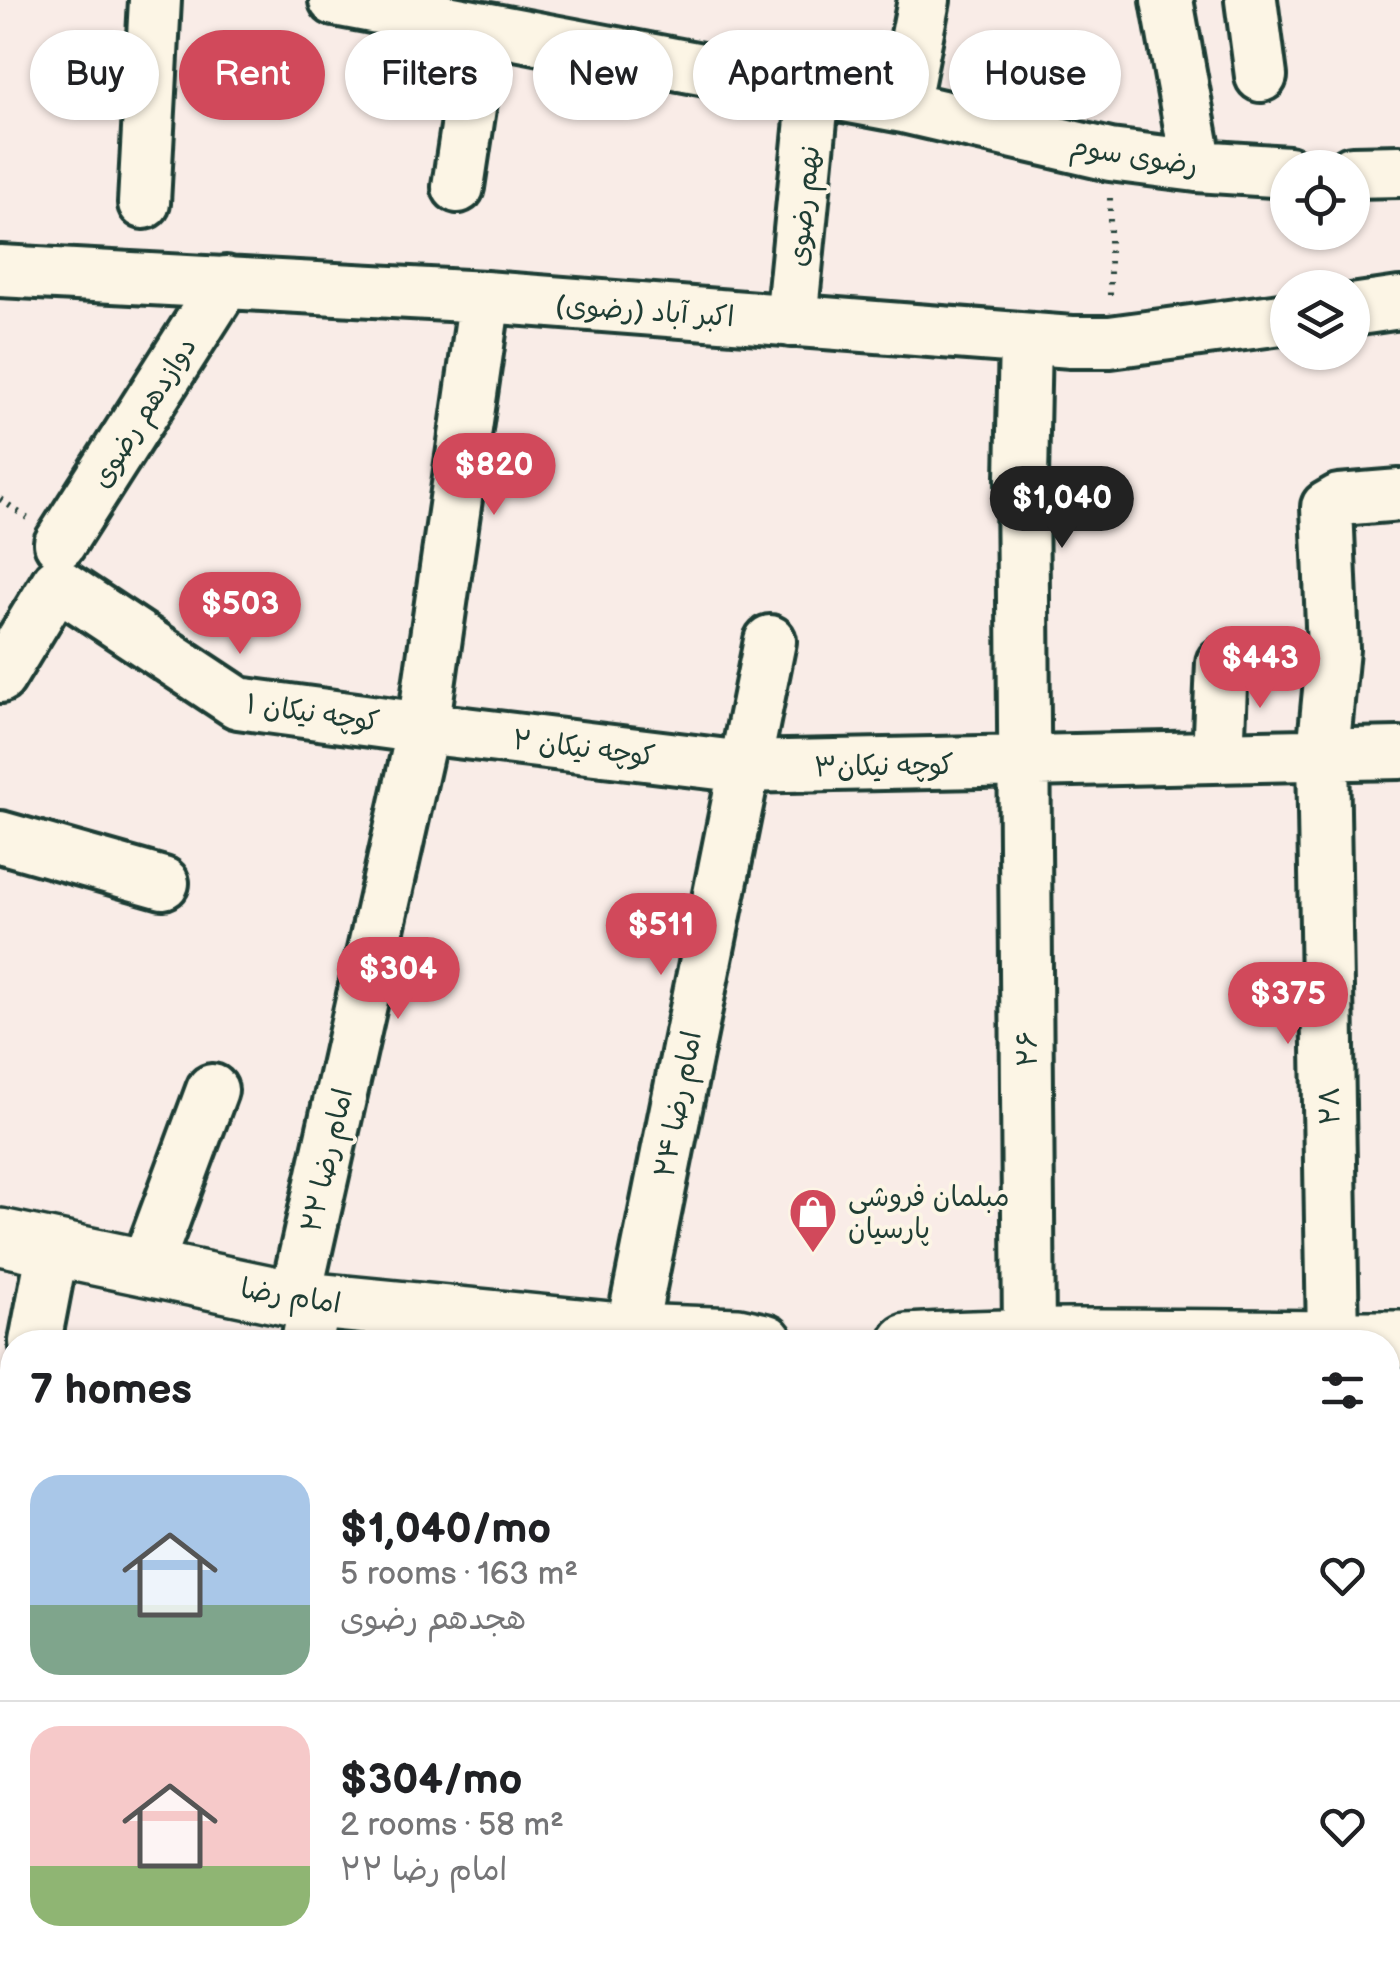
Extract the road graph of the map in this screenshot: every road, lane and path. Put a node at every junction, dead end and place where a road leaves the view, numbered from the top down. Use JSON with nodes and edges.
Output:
{"nodes":[{"id":1,"x":155,"y":0,"type":"edge"},
{"id":2,"x":335,"y":0,"type":"edge"},
{"id":3,"x":924,"y":0,"type":"edge"},
{"id":4,"x":1167,"y":0,"type":"edge"},
{"id":5,"x":1250,"y":0,"type":"edge"},
{"id":6,"x":482,"y":28,"type":"junction"},
{"id":7,"x":918,"y":30,"type":"edge"},
{"id":8,"x":693,"y":67,"type":"edge"},
{"id":9,"x":1260,"y":76,"type":"dead end"},
{"id":10,"x":929,"y":113,"type":"edge"},
{"id":11,"x":811,"y":120,"type":"edge"},
{"id":12,"x":1110,"y":155,"type":"junction"},
{"id":13,"x":1196,"y":166,"type":"junction"},
{"id":14,"x":1270,"y":171,"type":"edge"},
{"id":15,"x":1400,"y":171,"type":"edge"},
{"id":16,"x":1370,"y":172,"type":"edge"},
{"id":17,"x":458,"y":187,"type":"dead end"},
{"id":18,"x":144,"y":204,"type":"dead end"},
{"id":19,"x":0,"y":271,"type":"edge"},
{"id":20,"x":226,"y":282,"type":"junction"},
{"id":21,"x":486,"y":297,"type":"junction"},
{"id":22,"x":1400,"y":303,"type":"edge"},
{"id":23,"x":1370,"y":307,"type":"edge"},
{"id":24,"x":1270,"y":320,"type":"edge"},
{"id":25,"x":791,"y":321,"type":"junction"},
{"id":26,"x":1025,"y":339,"type":"junction"},
{"id":27,"x":1110,"y":342,"type":"junction"},
{"id":28,"x":1400,"y":495,"type":"edge"},
{"id":29,"x":58,"y":563,"type":"junction"},
{"id":30,"x":770,"y":641,"type":"dead end"},
{"id":31,"x":1222,"y":663,"type":"dead end"},
{"id":32,"x":0,"y":676,"type":"edge"},
{"id":33,"x":423,"y":728,"type":"junction"},
{"id":34,"x":1322,"y":753,"type":"junction"},
{"id":35,"x":1400,"y":753,"type":"edge"},
{"id":36,"x":1218,"y":756,"type":"junction"},
{"id":37,"x":1024,"y":763,"type":"junction"},
{"id":38,"x":744,"y":767,"type":"junction"},
{"id":39,"x":0,"y":837,"type":"edge"},
{"id":40,"x":163,"y":884,"type":"dead end"},
{"id":41,"x":212,"y":1090,"type":"dead end"},
{"id":42,"x":0,"y":1237,"type":"edge"},
{"id":43,"x":54,"y":1248,"type":"junction"},
{"id":44,"x":146,"y":1268,"type":"junction"},
{"id":45,"x":306,"y":1314,"type":"edge"},
{"id":46,"x":37,"y":1330,"type":"edge"},
{"id":47,"x":497,"y":1330,"type":"edge"},
{"id":48,"x":631,"y":1330,"type":"edge"},
{"id":49,"x":1029,"y":1330,"type":"edge"},
{"id":50,"x":1308,"y":1330,"type":"edge"}],
"edges":[{"from":1,"to":18,"type":"street"},
{"from":2,"to":6,"type":"street","name":"رضوی سوم"},
{"from":3,"to":7,"type":"street"},
{"from":4,"to":13,"type":"street"},
{"from":5,"to":9,"type":"street"},
{"from":6,"to":8,"type":"street","name":"رضوی سوم"},
{"from":6,"to":17,"type":"street"},
{"from":10,"to":12,"type":"street","name":"رضوی سوم"},
{"from":11,"to":25,"type":"street","name":"نهم رضوی"},
{"from":12,"to":13,"type":"street","name":"رضوی سوم"},
{"from":12,"to":27,"type":"path"},
{"from":13,"to":14,"type":"street","name":"رضوی سوم"},
{"from":15,"to":16,"type":"street"},
{"from":19,"to":20,"type":"street","name":"اکبر آباد (رضوی)"},
{"from":20,"to":21,"type":"street","name":"اکبر آباد (رضوی)"},
{"from":20,"to":29,"type":"street","name":"دوازدهم رضوی"},
{"from":21,"to":25,"type":"street","name":"اکبر آباد (رضوی)"},
{"from":21,"to":33,"type":"street","name":"امام رضا ۲۲"},
{"from":22,"to":23,"type":"street"},
{"from":24,"to":27,"type":"street","name":"اکبر آباد (رضوی)"},
{"from":25,"to":26,"type":"street","name":"اکبر آباد (رضوی)"},
{"from":26,"to":27,"type":"street","name":"اکبر آباد (رضوی)"},
{"from":26,"to":37,"type":"street","name":"۲۶"},
{"from":28,"to":34,"type":"street","name":"۲۸"},
{"from":29,"to":32,"type":"street","name":"دوازدهم رضوی"},
{"from":29,"to":33,"type":"street","name":"کوچه نیکان ۱"},
{"from":30,"to":38,"type":"street","name":"امام رضا ۲۴"},
{"from":31,"to":36,"type":"street"},
{"from":33,"to":38,"type":"street","name":"کوچه نیکان ۲"},
{"from":33,"to":45,"type":"street","name":"امام رضا ۲۲"},
{"from":34,"to":35,"type":"street","name":"کوچه نیکان۳"},
{"from":34,"to":36,"type":"street","name":"کوچه نیکان۳"},
{"from":34,"to":50,"type":"street","name":"۲۸"},
{"from":36,"to":37,"type":"street","name":"کوچه نیکان۳"},
{"from":37,"to":38,"type":"street","name":"کوچه نیکان۳"},
{"from":37,"to":49,"type":"street","name":"۲۶"},
{"from":38,"to":48,"type":"street","name":"امام رضا ۲۴"},
{"from":39,"to":40,"type":"street"},
{"from":41,"to":44,"type":"street"},
{"from":42,"to":43,"type":"main road","name":"امام رضا"},
{"from":43,"to":44,"type":"main road","name":"امام رضا"},
{"from":43,"to":46,"type":"street"},
{"from":44,"to":45,"type":"main road","name":"امام رضا"},
{"from":45,"to":47,"type":"main road","name":"امام رضا"}]}
